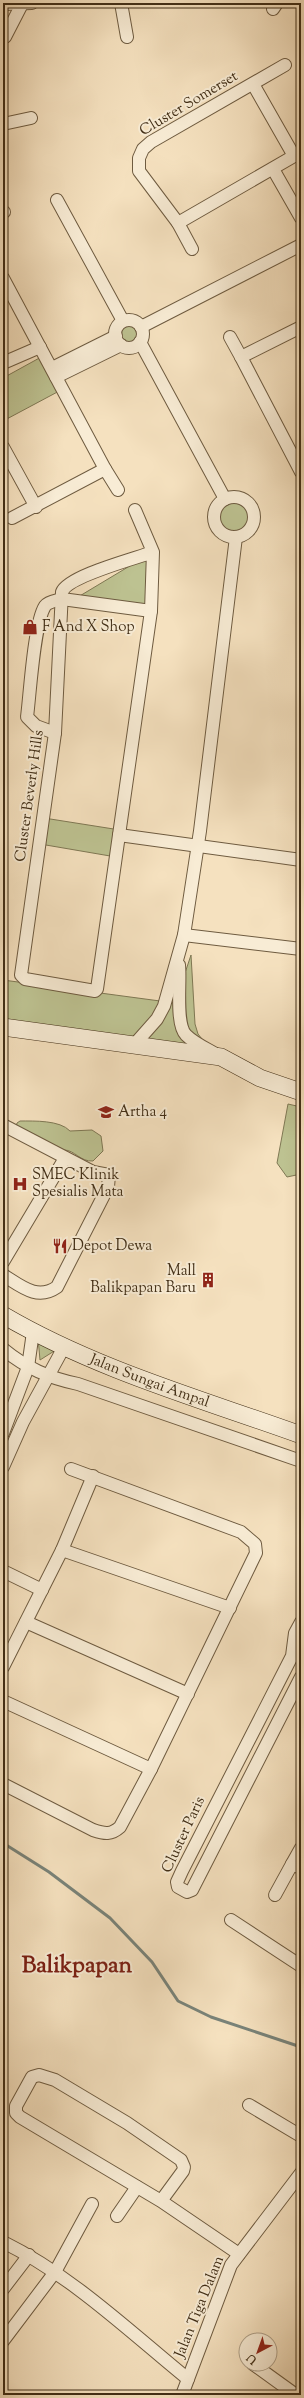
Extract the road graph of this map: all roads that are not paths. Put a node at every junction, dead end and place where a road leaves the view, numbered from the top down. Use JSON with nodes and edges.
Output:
{"nodes":[{"id":1,"x":32,"y":3,"type":"edge"},
{"id":2,"x":121,"y":3,"type":"edge"},
{"id":3,"x":3,"y":4,"type":"edge"},
{"id":4,"x":22,"y":4,"type":"edge"},
{"id":5,"x":5,"y":37,"type":"dead end"},
{"id":6,"x":128,"y":37,"type":"dead end"},
{"id":7,"x":285,"y":65,"type":"dead end"},
{"id":8,"x":253,"y":84,"type":"junction"},
{"id":9,"x":31,"y":118,"type":"dead end"},
{"id":10,"x":3,"y":124,"type":"edge"},
{"id":11,"x":298,"y":154,"type":"edge"},
{"id":12,"x":273,"y":169,"type":"junction"},
{"id":13,"x":57,"y":200,"type":"dead end"},
{"id":14,"x":301,"y":218,"type":"edge"},
{"id":15,"x":178,"y":223,"type":"junction"},
{"id":16,"x":301,"y":245,"type":"edge"},
{"id":17,"x":192,"y":249,"type":"dead end"},
{"id":18,"x":4,"y":280,"type":"edge"},
{"id":19,"x":123,"y":321,"type":"junction"},
{"id":20,"x":142,"y":327,"type":"junction"},
{"id":21,"x":301,"y":327,"type":"edge"},
{"id":22,"x":230,"y":338,"type":"dead end"},
{"id":23,"x":119,"y":340,"type":"junction"},
{"id":24,"x":140,"y":342,"type":"junction"},
{"id":25,"x":40,"y":347,"type":"junction"},
{"id":26,"x":241,"y":357,"type":"junction"},
{"id":27,"x":3,"y":363,"type":"edge"},
{"id":28,"x":54,"y":372,"type":"junction"},
{"id":29,"x":3,"y":447,"type":"edge"},
{"id":30,"x":104,"y":470,"type":"junction"},
{"id":31,"x":301,"y":472,"type":"edge"},
{"id":32,"x":118,"y":490,"type":"dead end"},
{"id":33,"x":224,"y":499,"type":"junction"},
{"id":34,"x":36,"y":507,"type":"junction"},
{"id":35,"x":135,"y":510,"type":"dead end"},
{"id":36,"x":12,"y":518,"type":"dead end"},
{"id":37,"x":236,"y":537,"type":"junction"},
{"id":38,"x":153,"y":552,"type":"junction"},
{"id":39,"x":62,"y":600,"type":"junction"},
{"id":40,"x":151,"y":611,"type":"junction"},
{"id":41,"x":55,"y":733,"type":"junction"},
{"id":42,"x":119,"y":835,"type":"junction"},
{"id":43,"x":202,"y":848,"type":"junction"},
{"id":44,"x":301,"y":860,"type":"edge"},
{"id":45,"x":184,"y":935,"type":"junction"},
{"id":46,"x":301,"y":949,"type":"edge"},
{"id":47,"x":178,"y":960,"type":"junction"},
{"id":48,"x":3,"y":1027,"type":"edge"},
{"id":49,"x":134,"y":1045,"type":"junction"},
{"id":50,"x":221,"y":1057,"type":"junction"},
{"id":51,"x":301,"y":1092,"type":"edge"},
{"id":52,"x":3,"y":1126,"type":"edge"},
{"id":53,"x":65,"y":1158,"type":"junction"},
{"id":54,"x":3,"y":1262,"type":"edge"},
{"id":55,"x":3,"y":1275,"type":"edge"},
{"id":56,"x":3,"y":1315,"type":"edge"},
{"id":57,"x":33,"y":1332,"type":"junction"},
{"id":58,"x":64,"y":1347,"type":"junction"},
{"id":59,"x":3,"y":1349,"type":"edge"},
{"id":60,"x":28,"y":1367,"type":"junction"},
{"id":61,"x":46,"y":1376,"type":"junction"},
{"id":62,"x":3,"y":1433,"type":"edge"},
{"id":63,"x":301,"y":1435,"type":"edge"},
{"id":64,"x":301,"y":1461,"type":"edge"},
{"id":65,"x":3,"y":1467,"type":"edge"},
{"id":66,"x":71,"y":1469,"type":"dead end"},
{"id":67,"x":94,"y":1476,"type":"junction"},
{"id":68,"x":62,"y":1550,"type":"junction"},
{"id":69,"x":3,"y":1571,"type":"edge"},
{"id":70,"x":42,"y":1590,"type":"junction"},
{"id":71,"x":230,"y":1608,"type":"junction"},
{"id":72,"x":26,"y":1622,"type":"junction"},
{"id":73,"x":301,"y":1622,"type":"edge"},
{"id":74,"x":296,"y":1659,"type":"edge"},
{"id":75,"x":3,"y":1667,"type":"edge"},
{"id":76,"x":301,"y":1677,"type":"edge"},
{"id":77,"x":188,"y":1694,"type":"junction"},
{"id":78,"x":3,"y":1701,"type":"edge"},
{"id":79,"x":151,"y":1770,"type":"junction"},
{"id":80,"x":3,"y":1784,"type":"edge"},
{"id":81,"x":301,"y":1848,"type":"edge"},
{"id":82,"x":296,"y":1866,"type":"edge"},
{"id":83,"x":275,"y":1895,"type":"dead end"},
{"id":84,"x":231,"y":1920,"type":"dead end"},
{"id":85,"x":301,"y":1966,"type":"edge"},
{"id":86,"x":249,"y":2105,"type":"dead end"},
{"id":87,"x":301,"y":2136,"type":"edge"},
{"id":88,"x":300,"y":2175,"type":"edge"},
{"id":89,"x":137,"y":2187,"type":"junction"},
{"id":90,"x":161,"y":2201,"type":"junction"},
{"id":91,"x":92,"y":2204,"type":"dead end"},
{"id":92,"x":117,"y":2216,"type":"dead end"},
{"id":93,"x":3,"y":2242,"type":"edge"},
{"id":94,"x":239,"y":2254,"type":"junction"},
{"id":95,"x":29,"y":2255,"type":"junction"},
{"id":96,"x":55,"y":2272,"type":"junction"},
{"id":97,"x":3,"y":2289,"type":"edge"},
{"id":98,"x":3,"y":2341,"type":"edge"},
{"id":99,"x":263,"y":2372,"type":"edge"},
{"id":100,"x":188,"y":2379,"type":"junction"},
{"id":101,"x":182,"y":2395,"type":"edge"},
{"id":102,"x":296,"y":2395,"type":"edge"}],
"edges":[{"from":1,"to":4,"type":"street"},
{"from":2,"to":6,"type":"street"},
{"from":3,"to":4,"type":"street"},
{"from":4,"to":5,"type":"street"},
{"from":7,"to":8,"type":"street","name":"Cluster Somerset"},
{"from":8,"to":11,"type":"street"},
{"from":8,"to":15,"type":"street","name":"Cluster Somerset"},
{"from":9,"to":10,"type":"street"},
{"from":11,"to":12,"type":"street"},
{"from":12,"to":14,"type":"street"},
{"from":12,"to":15,"type":"street"},
{"from":13,"to":19,"type":"street"},
{"from":15,"to":17,"type":"street","name":"Cluster Somerset"},
{"from":16,"to":20,"type":"street"},
{"from":18,"to":25,"type":"street"},
{"from":19,"to":20,"type":"street"},
{"from":19,"to":23,"type":"street"},
{"from":20,"to":24,"type":"street"},
{"from":21,"to":26,"type":"street"},
{"from":22,"to":26,"type":"street"},
{"from":23,"to":24,"type":"street"},
{"from":23,"to":28,"type":"street"},
{"from":24,"to":33,"type":"street"},
{"from":25,"to":27,"type":"street"},
{"from":25,"to":28,"type":"street"},
{"from":26,"to":31,"type":"street"},
{"from":28,"to":30,"type":"street"},
{"from":29,"to":34,"type":"street"},
{"from":30,"to":32,"type":"street"},
{"from":30,"to":34,"type":"street"},
{"from":33,"to":37,"type":"street"},
{"from":33,"to":37,"type":"street"},
{"from":34,"to":36,"type":"street"},
{"from":35,"to":38,"type":"street"},
{"from":37,"to":43,"type":"street"},
{"from":38,"to":39,"type":"street","name":"Cluster Beverly Hills"},
{"from":38,"to":40,"type":"street","name":"Cluster Beverly Hills"},
{"from":39,"to":40,"type":"street"},
{"from":39,"to":41,"type":"street","name":"Cluster Beverly Hills"},
{"from":39,"to":41,"type":"street"},
{"from":40,"to":42,"type":"street","name":"Cluster Beverly Hills"},
{"from":41,"to":42,"type":"street","name":"Cluster Beverly Hills"},
{"from":42,"to":43,"type":"street"},
{"from":43,"to":44,"type":"street"},
{"from":43,"to":45,"type":"street"},
{"from":45,"to":46,"type":"street"},
{"from":45,"to":47,"type":"street"},
{"from":47,"to":49,"type":"street"},
{"from":47,"to":50,"type":"street"},
{"from":48,"to":49,"type":"main road"},
{"from":49,"to":50,"type":"main road"},
{"from":50,"to":51,"type":"main road"},
{"from":52,"to":53,"type":"street"},
{"from":53,"to":54,"type":"street"},
{"from":53,"to":55,"type":"street"},
{"from":56,"to":57,"type":"main road","name":"Jalan Sungai Ampal"},
{"from":57,"to":58,"type":"main road","name":"Jalan Sungai Ampal"},
{"from":57,"to":60,"type":"street"},
{"from":58,"to":61,"type":"street"},
{"from":58,"to":63,"type":"main road","name":"Jalan Sungai Ampal"},
{"from":59,"to":60,"type":"street"},
{"from":60,"to":61,"type":"street"},
{"from":60,"to":62,"type":"street"},
{"from":61,"to":64,"type":"street"},
{"from":61,"to":65,"type":"street"},
{"from":66,"to":67,"type":"street"},
{"from":67,"to":68,"type":"street"},
{"from":67,"to":71,"type":"street"},
{"from":68,"to":70,"type":"street"},
{"from":68,"to":71,"type":"street"},
{"from":69,"to":70,"type":"street"},
{"from":70,"to":72,"type":"street"},
{"from":71,"to":77,"type":"street"},
{"from":72,"to":75,"type":"street"},
{"from":72,"to":77,"type":"street"},
{"from":73,"to":74,"type":"street","name":"Cluster Paris"},
{"from":74,"to":76,"type":"street","name":"Cluster Paris"},
{"from":77,"to":79,"type":"street"},
{"from":78,"to":79,"type":"street"},
{"from":79,"to":80,"type":"street"},
{"from":81,"to":82,"type":"street"},
{"from":82,"to":83,"type":"street"},
{"from":84,"to":85,"type":"street"},
{"from":86,"to":87,"type":"street"},
{"from":88,"to":94,"type":"street","name":"Jalan Tiga Dalam"},
{"from":89,"to":90,"type":"street"},
{"from":89,"to":90,"type":"street"},
{"from":89,"to":92,"type":"street"},
{"from":90,"to":94,"type":"street"},
{"from":91,"to":96,"type":"street"},
{"from":93,"to":95,"type":"street"},
{"from":94,"to":100,"type":"street","name":"Jalan Tiga Dalam"},
{"from":95,"to":96,"type":"street"},
{"from":95,"to":97,"type":"street"},
{"from":96,"to":98,"type":"street"},
{"from":96,"to":100,"type":"street"},
{"from":99,"to":102,"type":"street"},
{"from":100,"to":101,"type":"street","name":"Jalan Tiga Dalam"}]}
